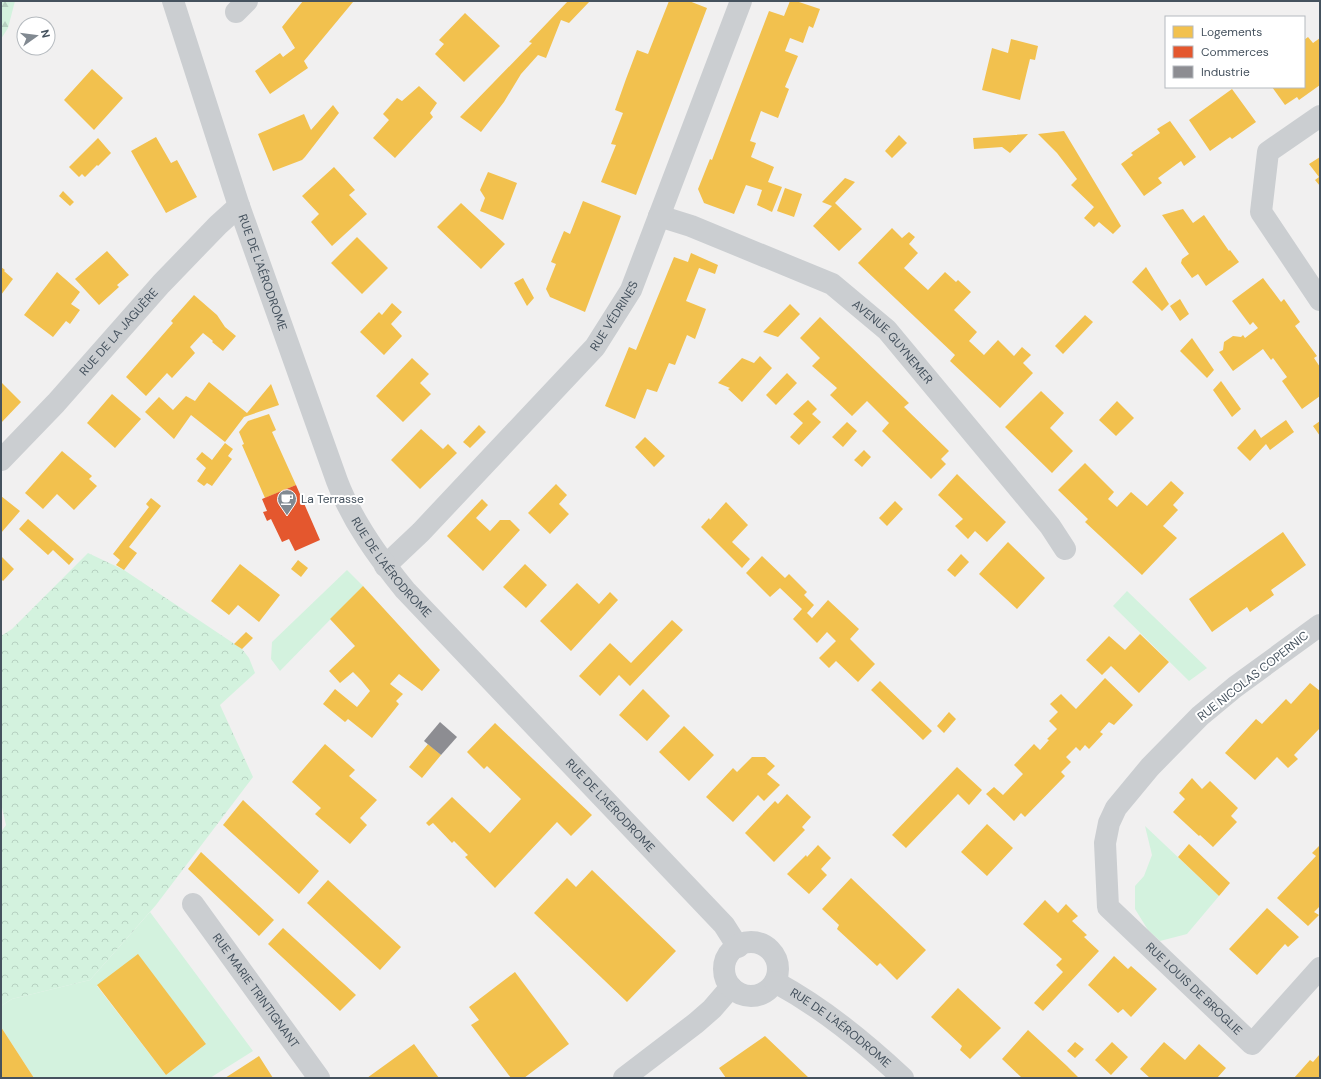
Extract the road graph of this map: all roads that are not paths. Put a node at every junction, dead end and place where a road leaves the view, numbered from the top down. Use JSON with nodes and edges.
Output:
{"nodes":[{"id":1,"x":173,"y":1,"type":"edge"},
{"id":2,"x":741,"y":1,"type":"edge"},
{"id":3,"x":1320,"y":116,"type":"edge"},
{"id":4,"x":239,"y":206,"type":"junction"},
{"id":5,"x":659,"y":216,"type":"junction"},
{"id":6,"x":1320,"y":300,"type":"edge"},
{"id":7,"x":1,"y":460,"type":"edge"},
{"id":8,"x":1065,"y":549,"type":"dead end"},
{"id":9,"x":385,"y":566,"type":"junction"},
{"id":10,"x":1320,"y":625,"type":"edge"},
{"id":11,"x":1105,"y":843,"type":"joint"},
{"id":12,"x":193,"y":904,"type":"dead end"},
{"id":13,"x":738,"y":946,"type":"junction"},
{"id":14,"x":1320,"y":968,"type":"edge"},
{"id":15,"x":775,"y":982,"type":"junction"},
{"id":16,"x":731,"y":987,"type":"junction"},
{"id":17,"x":319,"y":1078,"type":"edge"},
{"id":18,"x":624,"y":1078,"type":"edge"},
{"id":19,"x":904,"y":1078,"type":"edge"}],
"edges":[{"from":1,"to":4,"type":"street","name":"RUE DE L'AÉRODROME"},
{"from":2,"to":5,"type":"street","name":"RUE VÉDRINES"},
{"from":3,"to":6,"type":"street"},
{"from":4,"to":7,"type":"street","name":"RUE DE LA JAGUÈRE"},
{"from":4,"to":9,"type":"street","name":"RUE DE L'AÉRODROME"},
{"from":5,"to":8,"type":"street","name":"AVENUE GUYNEMER"},
{"from":5,"to":9,"type":"street","name":"RUE VÉDRINES"},
{"from":9,"to":13,"type":"street","name":"RUE DE L'AÉRODROME"},
{"from":10,"to":11,"type":"street","name":"RUE NICOLAS COPERNIC"},
{"from":11,"to":14,"type":"street","name":"RUE LOUIS DE BROGLIE"},
{"from":12,"to":17,"type":"street","name":"RUE MARIE TRINTIGNANT"},
{"from":13,"to":15,"type":"street"},
{"from":13,"to":16,"type":"street"},
{"from":15,"to":16,"type":"street"},
{"from":15,"to":19,"type":"street","name":"RUE DE L'AÉRODROME"},
{"from":16,"to":18,"type":"street"}]}
